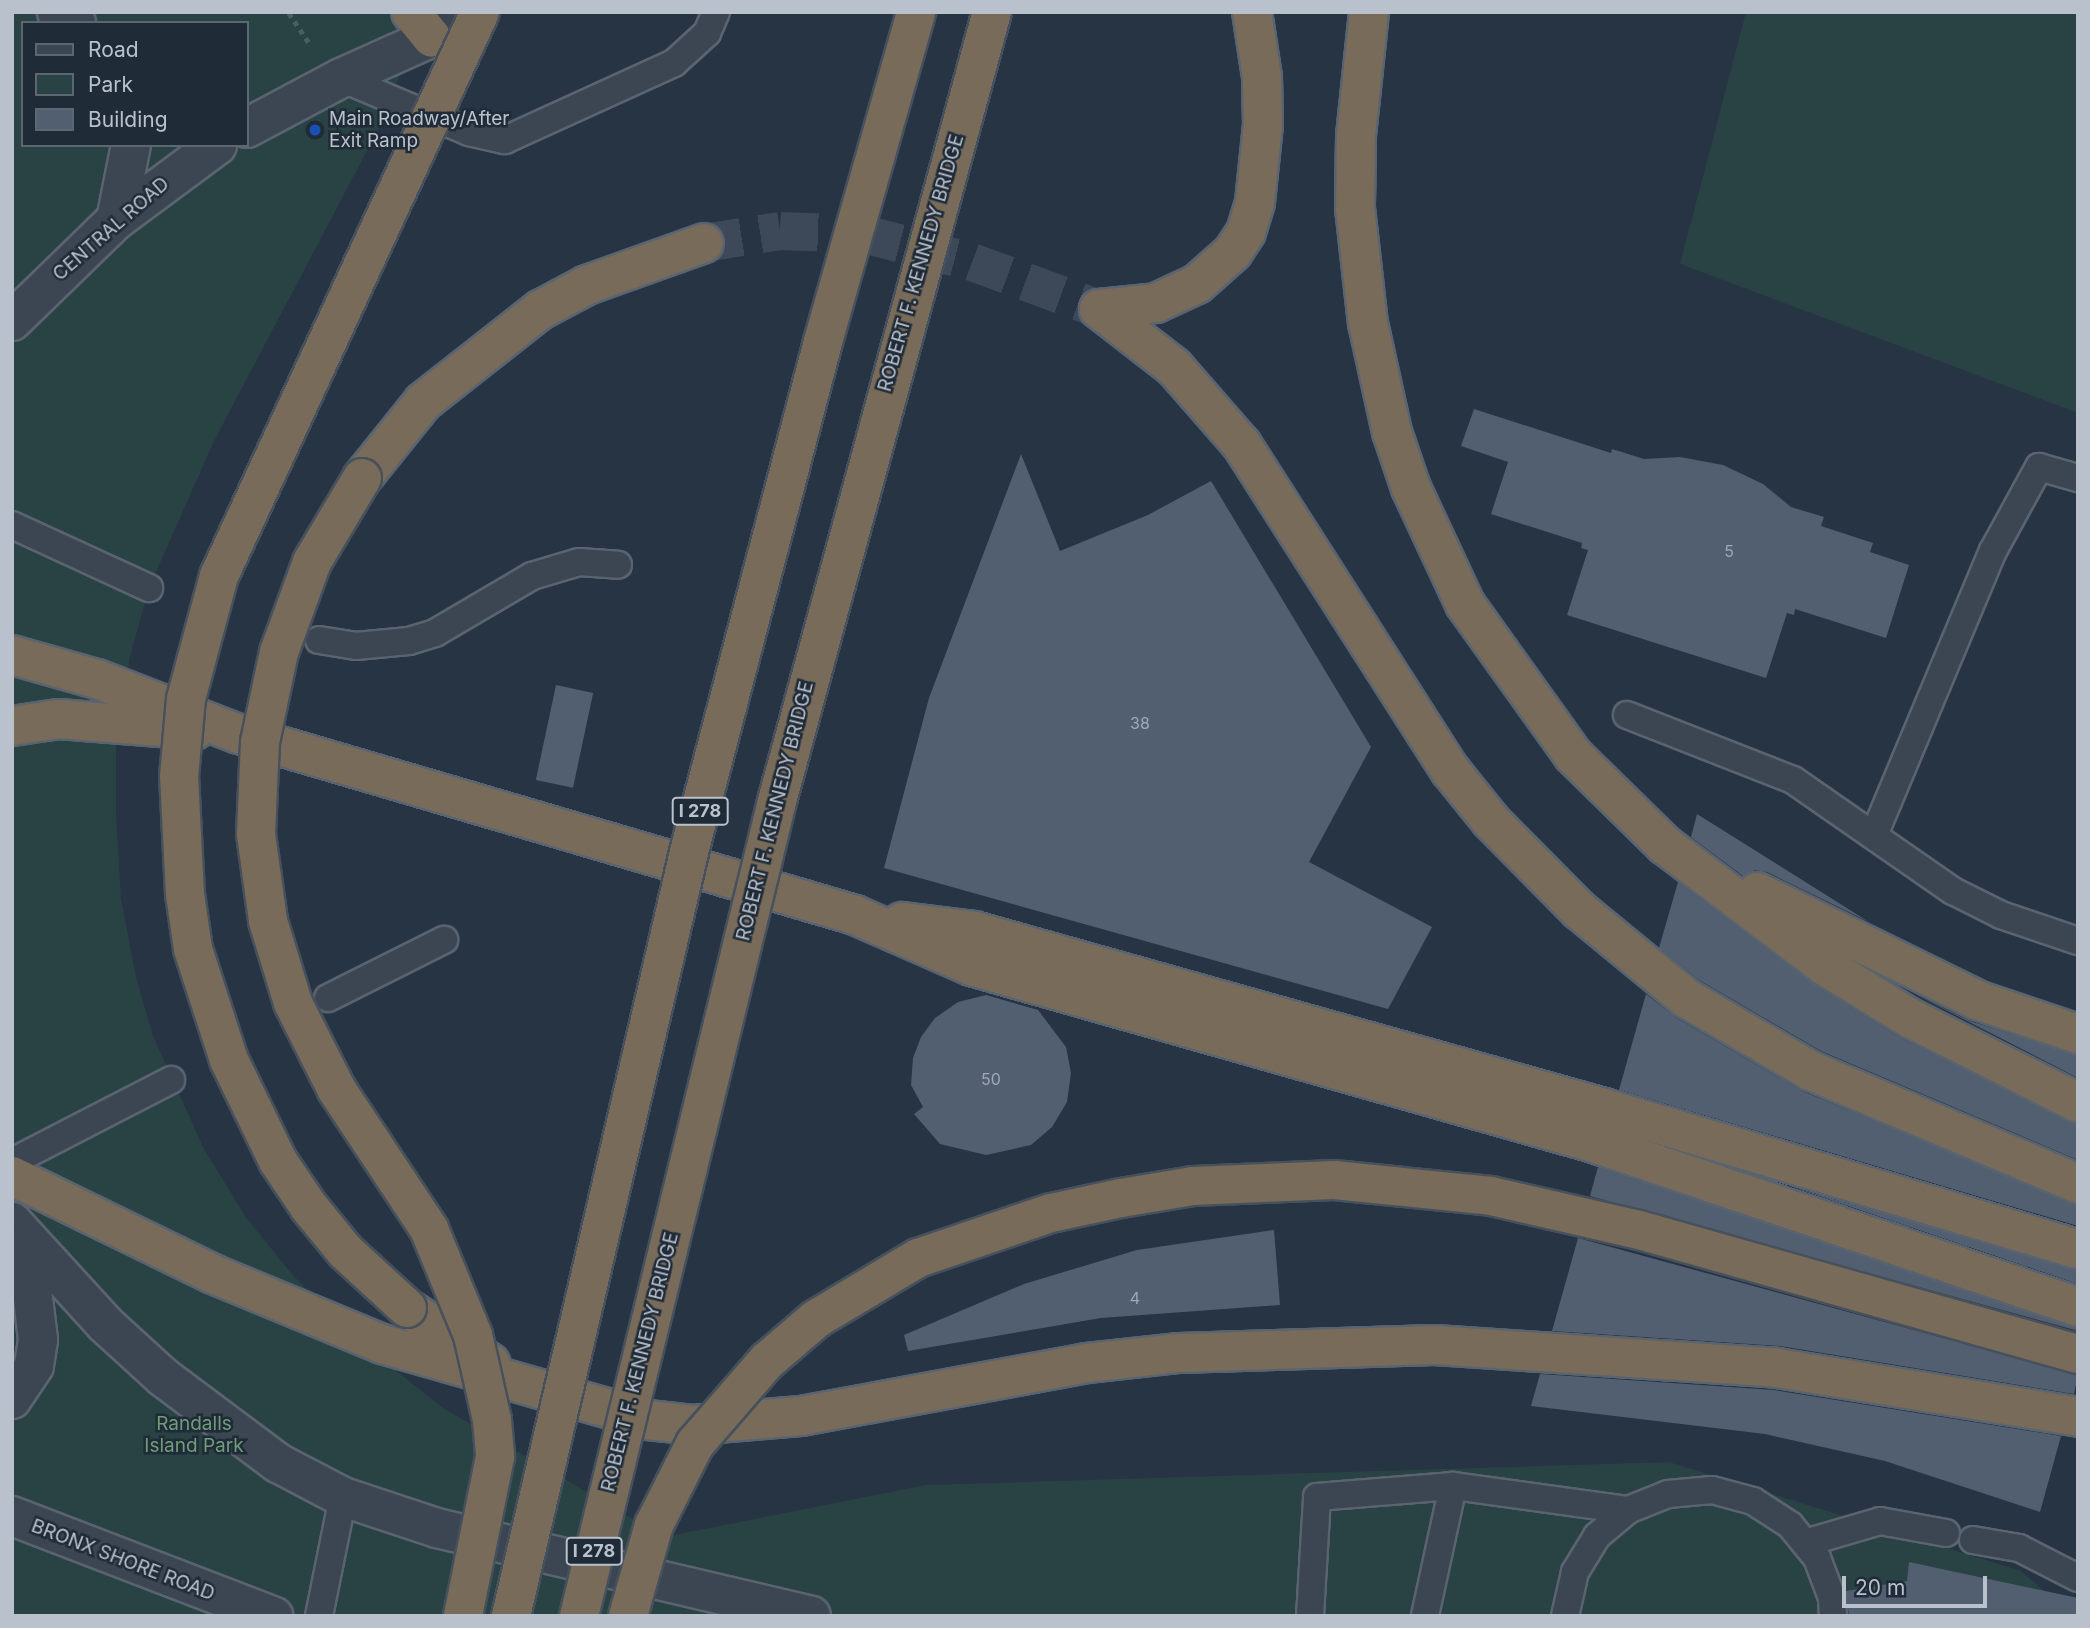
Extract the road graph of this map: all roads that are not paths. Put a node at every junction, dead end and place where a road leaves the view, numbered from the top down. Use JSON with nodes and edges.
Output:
{"nodes":[{"id":1,"x":57,"y":12,"type":"edge"},
{"id":2,"x":480,"y":12,"type":"edge"},
{"id":3,"x":487,"y":12,"type":"edge"},
{"id":4,"x":716,"y":12,"type":"edge"},
{"id":5,"x":916,"y":12,"type":"edge"},
{"id":6,"x":992,"y":12,"type":"edge"},
{"id":7,"x":1252,"y":12,"type":"edge"},
{"id":8,"x":1369,"y":12,"type":"edge"},
{"id":9,"x":73,"y":21,"type":"edge"},
{"id":10,"x":422,"y":25,"type":"edge"},
{"id":11,"x":341,"y":78,"type":"junction"},
{"id":12,"x":248,"y":127,"type":"edge"},
{"id":13,"x":131,"y":147,"type":"edge"},
{"id":14,"x":214,"y":147,"type":"edge"},
{"id":15,"x":116,"y":220,"type":"junction"},
{"id":16,"x":704,"y":243,"type":"tunnel mouth"},
{"id":17,"x":12,"y":321,"type":"edge"},
{"id":18,"x":2078,"y":478,"type":"edge"},
{"id":19,"x":12,"y":526,"type":"edge"},
{"id":20,"x":618,"y":565,"type":"dead end"},
{"id":21,"x":149,"y":588,"type":"dead end"},
{"id":22,"x":319,"y":640,"type":"dead end"},
{"id":23,"x":12,"y":655,"type":"edge"},
{"id":24,"x":1627,"y":715,"type":"dead end"},
{"id":25,"x":12,"y":726,"type":"edge"},
{"id":26,"x":239,"y":734,"type":"junction"},
{"id":27,"x":1874,"y":835,"type":"junction"},
{"id":28,"x":1665,"y":845,"type":"junction"},
{"id":29,"x":444,"y":940,"type":"dead end"},
{"id":30,"x":2078,"y":941,"type":"edge"},
{"id":31,"x":328,"y":998,"type":"dead end"},
{"id":32,"x":2078,"y":1034,"type":"edge"},
{"id":33,"x":1418,"y":1073,"type":"junction"},
{"id":34,"x":171,"y":1080,"type":"dead end"},
{"id":35,"x":2078,"y":1103,"type":"edge"},
{"id":36,"x":12,"y":1162,"type":"edge"},
{"id":37,"x":12,"y":1177,"type":"edge"},
{"id":38,"x":2078,"y":1184,"type":"edge"},
{"id":39,"x":12,"y":1222,"type":"edge"},
{"id":40,"x":12,"y":1248,"type":"edge"},
{"id":41,"x":2078,"y":1249,"type":"edge"},
{"id":42,"x":2078,"y":1307,"type":"edge"},
{"id":43,"x":2078,"y":1354,"type":"edge"},
{"id":44,"x":12,"y":1399,"type":"edge"},
{"id":45,"x":594,"y":1408,"type":"junction"},
{"id":46,"x":2078,"y":1418,"type":"edge"},
{"id":47,"x":1453,"y":1486,"type":"junction"},
{"id":48,"x":343,"y":1497,"type":"junction"},
{"id":49,"x":1628,"y":1510,"type":"junction"},
{"id":50,"x":12,"y":1516,"type":"edge"},
{"id":51,"x":1946,"y":1533,"type":"dead end"},
{"id":52,"x":1973,"y":1540,"type":"dead end"},
{"id":53,"x":1805,"y":1543,"type":"junction"},
{"id":54,"x":2078,"y":1578,"type":"edge"},
{"id":55,"x":274,"y":1616,"type":"edge"},
{"id":56,"x":319,"y":1616,"type":"edge"},
{"id":57,"x":463,"y":1616,"type":"edge"},
{"id":58,"x":511,"y":1616,"type":"edge"},
{"id":59,"x":579,"y":1616,"type":"edge"},
{"id":60,"x":628,"y":1616,"type":"edge"},
{"id":61,"x":811,"y":1616,"type":"edge"},
{"id":62,"x":1310,"y":1616,"type":"edge"},
{"id":63,"x":1425,"y":1616,"type":"edge"},
{"id":64,"x":1565,"y":1616,"type":"edge"},
{"id":65,"x":1833,"y":1616,"type":"edge"}],
"edges":[{"from":1,"to":9,"type":"street"},
{"from":2,"to":45,"type":"highway","bridge":true},
{"from":3,"to":10,"type":"street"},
{"from":4,"to":11,"type":"lane"},
{"from":5,"to":58,"type":"highway","number":"I 278","bridge":true},
{"from":6,"to":59,"type":"highway","name":"ROBERT F. KENNEDY BRIDGE","number":"I 278","bridge":true},
{"from":7,"to":38,"type":"highway"},
{"from":8,"to":28,"type":"highway"},
{"from":10,"to":11,"type":"street"},
{"from":11,"to":12,"type":"street"},
{"from":13,"to":15,"type":"street"},
{"from":14,"to":15,"type":"street","name":"CENTRAL ROAD"},
{"from":15,"to":17,"type":"street","name":"CENTRAL ROAD"},
{"from":16,"to":57,"type":"highway","bridge":true},
{"from":18,"to":27,"type":"lane"},
{"from":19,"to":21,"type":"lane"},
{"from":20,"to":22,"type":"lane"},
{"from":23,"to":26,"type":"highway"},
{"from":24,"to":27,"type":"lane"},
{"from":25,"to":26,"type":"highway"},
{"from":26,"to":33,"type":"highway"},
{"from":27,"to":30,"type":"lane"},
{"from":28,"to":32,"type":"highway"},
{"from":28,"to":35,"type":"highway"},
{"from":29,"to":31,"type":"lane"},
{"from":33,"to":41,"type":"highway"},
{"from":33,"to":42,"type":"highway"},
{"from":34,"to":36,"type":"lane"},
{"from":37,"to":45,"type":"highway"},
{"from":39,"to":48,"type":"street"},
{"from":40,"to":44,"type":"street"},
{"from":43,"to":60,"type":"highway","bridge":true},
{"from":45,"to":46,"type":"highway"},
{"from":47,"to":49,"type":"lane"},
{"from":47,"to":62,"type":"lane"},
{"from":47,"to":63,"type":"lane"},
{"from":48,"to":56,"type":"lane"},
{"from":48,"to":61,"type":"street"},
{"from":49,"to":53,"type":"lane"},
{"from":49,"to":64,"type":"lane"},
{"from":50,"to":55,"type":"street","name":"BRONX SHORE ROAD"},
{"from":51,"to":53,"type":"lane"},
{"from":52,"to":54,"type":"lane"},
{"from":53,"to":65,"type":"lane"}]}
